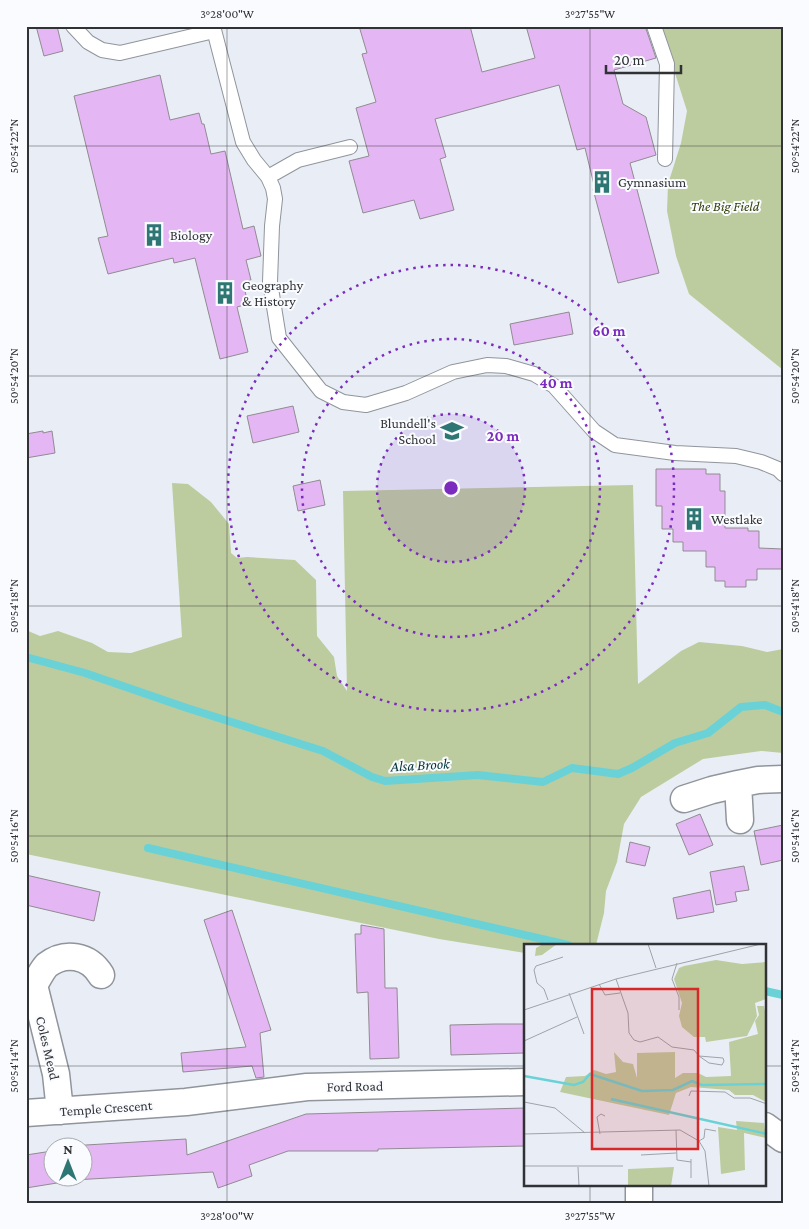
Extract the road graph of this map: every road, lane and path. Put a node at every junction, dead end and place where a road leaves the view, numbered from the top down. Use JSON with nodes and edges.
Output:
{"nodes":[{"id":1,"x":73,"y":26,"type":"edge"},
{"id":2,"x":654,"y":26,"type":"edge"},
{"id":3,"x":214,"y":28,"type":"edge"},
{"id":4,"x":350,"y":147,"type":"dead end"},
{"id":5,"x":665,"y":159,"type":"dead end"},
{"id":6,"x":268,"y":177,"type":"junction"},
{"id":7,"x":783,"y":474,"type":"edge"},
{"id":8,"x":783,"y":779,"type":"edge"},
{"id":9,"x":738,"y":784,"type":"junction"},
{"id":10,"x":684,"y":799,"type":"dead end"},
{"id":11,"x":740,"y":820,"type":"dead end"},
{"id":12,"x":101,"y":975,"type":"dead end"},
{"id":13,"x":30,"y":982,"type":"edge"},
{"id":14,"x":524,"y":1082,"type":"edge"},
{"id":15,"x":186,"y":1102,"type":"joint"},
{"id":16,"x":60,"y":1111,"type":"junction"},
{"id":17,"x":26,"y":1113,"type":"edge"},
{"id":18,"x":766,"y":1127,"type":"edge"},
{"id":19,"x":783,"y":1139,"type":"edge"},
{"id":20,"x":639,"y":1186,"type":"edge"},
{"id":21,"x":638,"y":1203,"type":"edge"}],
"edges":[{"from":1,"to":3,"type":"lane"},
{"from":2,"to":5,"type":"lane"},
{"from":3,"to":6,"type":"lane"},
{"from":4,"to":6,"type":"lane"},
{"from":6,"to":7,"type":"lane"},
{"from":8,"to":9,"type":"street"},
{"from":9,"to":10,"type":"street"},
{"from":9,"to":11,"type":"street"},
{"from":12,"to":13,"type":"street","name":"Coles Mead"},
{"from":13,"to":16,"type":"street","name":"Coles Mead"},
{"from":14,"to":15,"type":"street","name":"Ford Road"},
{"from":15,"to":16,"type":"street","name":"Temple Crescent"},
{"from":16,"to":17,"type":"street","name":"Temple Crescent"},
{"from":18,"to":19,"type":"street"},
{"from":20,"to":21,"type":"street"}]}
